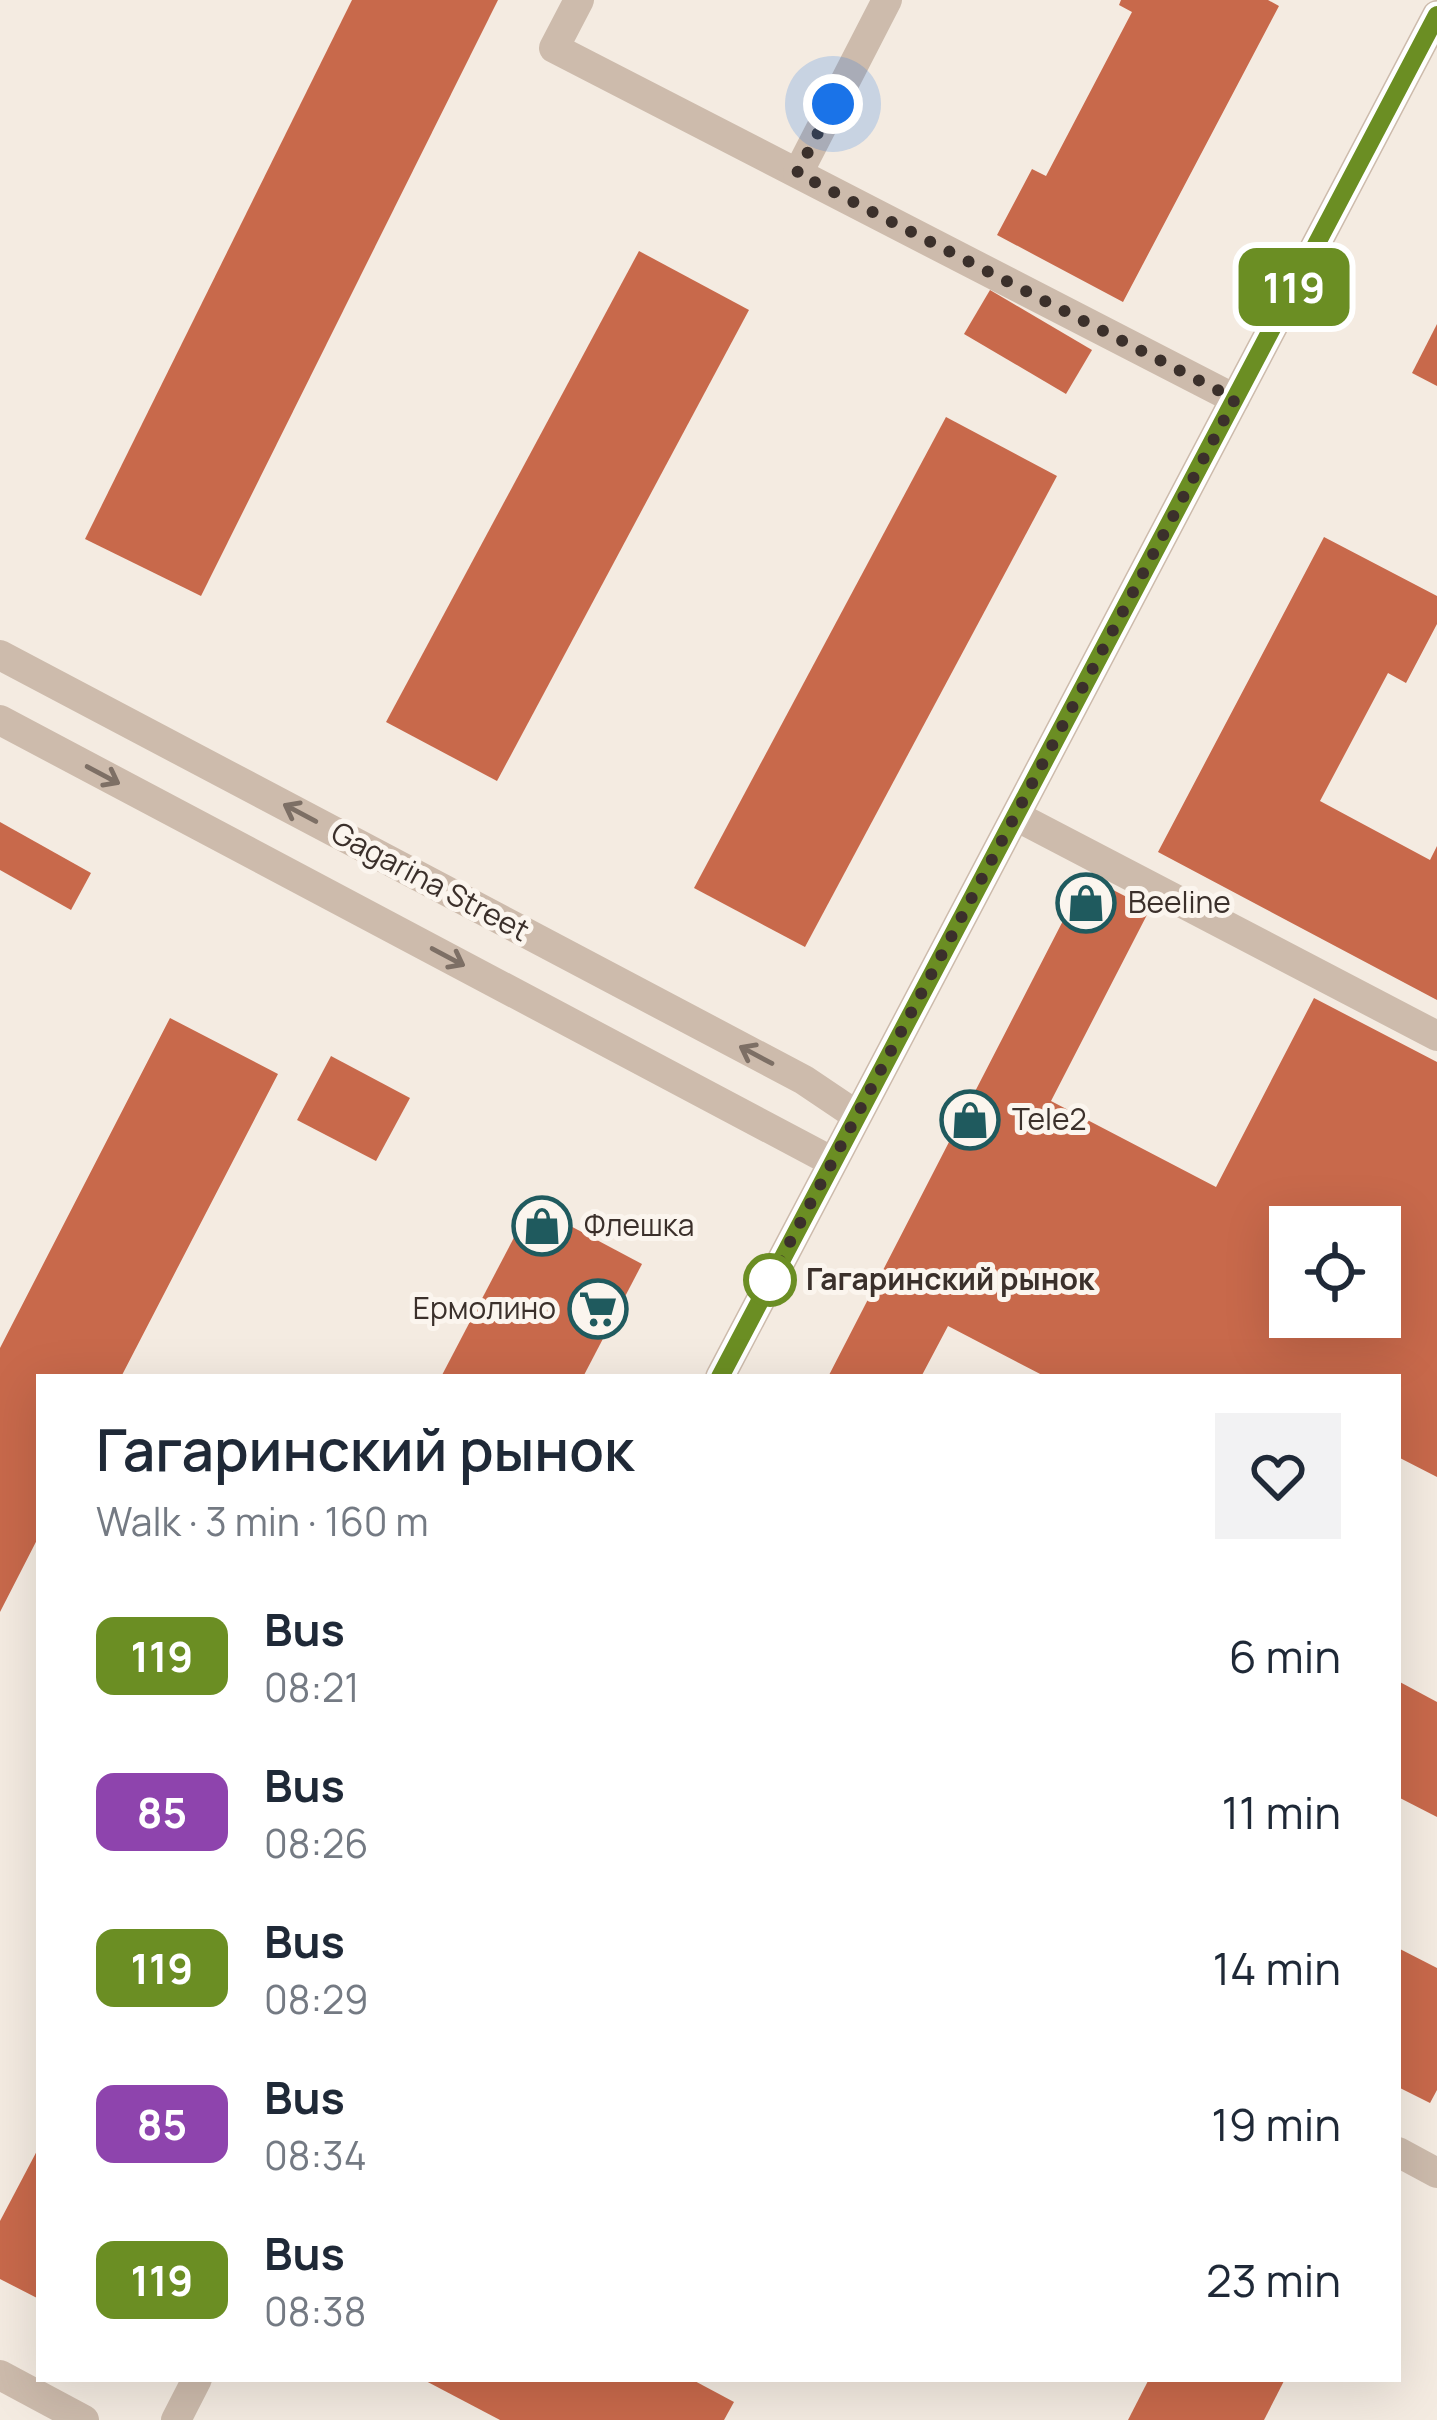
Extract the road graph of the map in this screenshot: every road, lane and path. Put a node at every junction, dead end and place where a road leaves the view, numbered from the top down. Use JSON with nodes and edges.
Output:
{"nodes":[{"id":1,"x":579,"y":0,"type":"edge"},
{"id":2,"x":887,"y":0,"type":"edge"},
{"id":3,"x":1437,"y":15,"type":"edge"},
{"id":4,"x":797,"y":173,"type":"junction"},
{"id":5,"x":1235,"y":399,"type":"junction"},
{"id":6,"x":0,"y":655,"type":"edge"},
{"id":7,"x":0,"y":720,"type":"edge"},
{"id":8,"x":1016,"y":816,"type":"junction"},
{"id":9,"x":1437,"y":1036,"type":"edge"},
{"id":10,"x":856,"y":1115,"type":"junction"},
{"id":11,"x":831,"y":1161,"type":"junction"},
{"id":12,"x":722,"y":1374,"type":"edge"},
{"id":13,"x":1401,"y":2154,"type":"edge"},
{"id":14,"x":1437,"y":2173,"type":"edge"},
{"id":15,"x":0,"y":2375,"type":"edge"},
{"id":16,"x":195,"y":2382,"type":"edge"},
{"id":17,"x":84,"y":2420,"type":"edge"},
{"id":18,"x":176,"y":2420,"type":"edge"}],
"edges":[{"from":1,"to":4,"type":"street"},
{"from":2,"to":4,"type":"street"},
{"from":3,"to":5,"type":"street"},
{"from":4,"to":5,"type":"street"},
{"from":5,"to":8,"type":"street"},
{"from":10,"to":6,"type":"street","name":"Gagarina Street","one_way":true},
{"from":7,"to":11,"type":"street","name":"Gagarina Street","one_way":true},
{"from":8,"to":9,"type":"street"},
{"from":8,"to":10,"type":"street"},
{"from":10,"to":11,"type":"street"},
{"from":11,"to":12,"type":"street"},
{"from":13,"to":14,"type":"street"},
{"from":15,"to":17,"type":"street"},
{"from":16,"to":18,"type":"street"}]}
